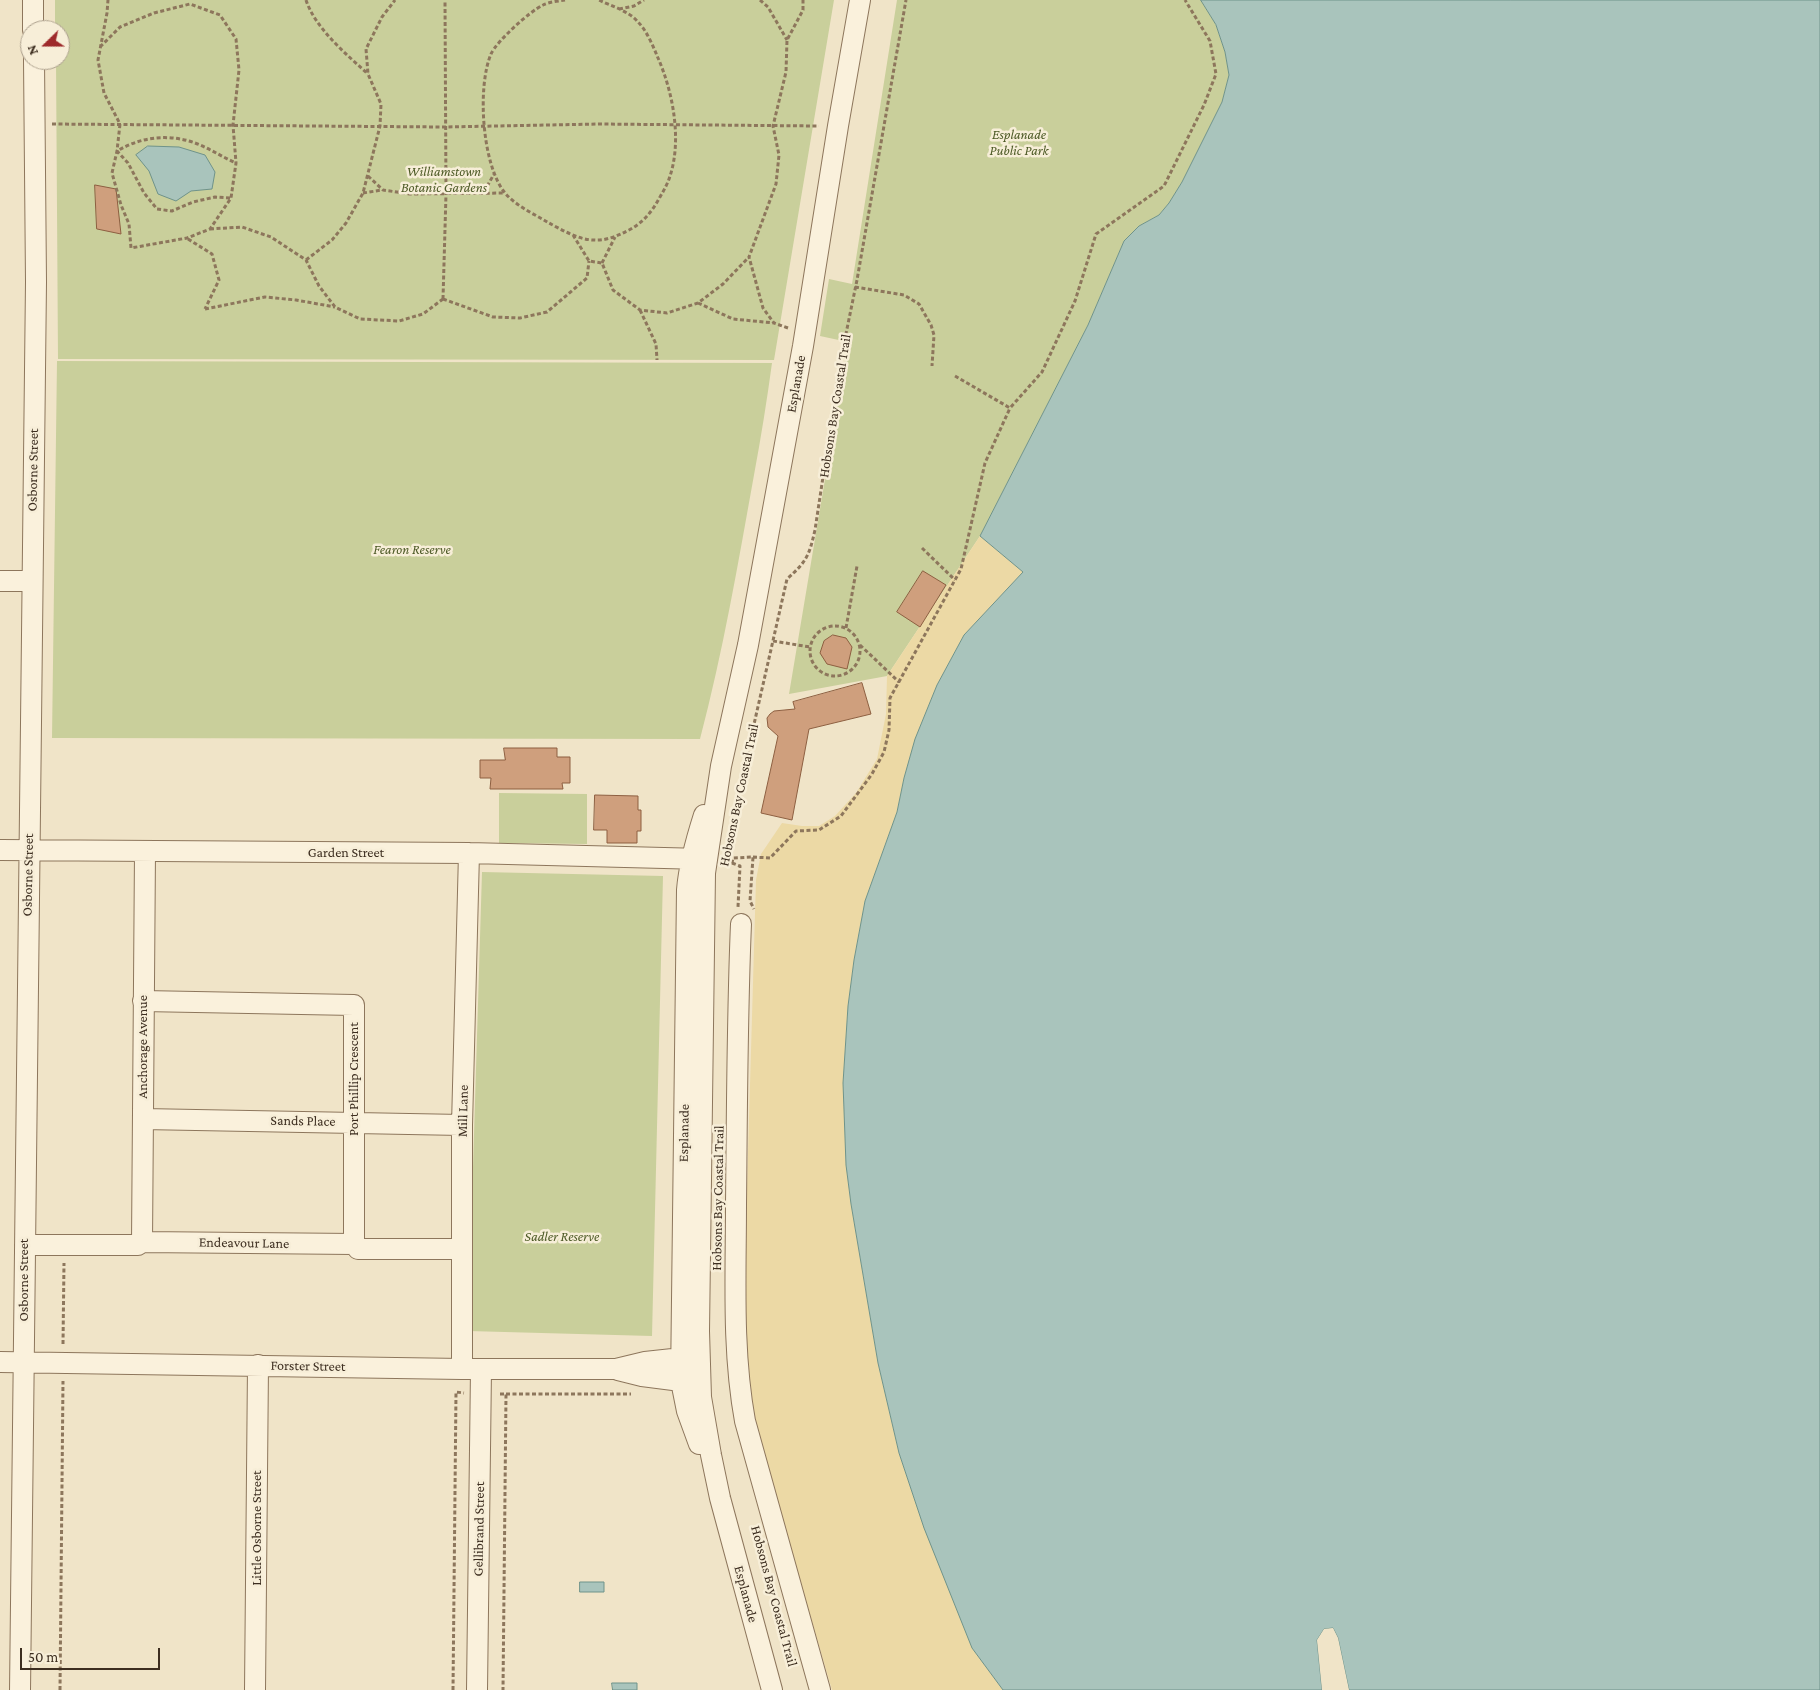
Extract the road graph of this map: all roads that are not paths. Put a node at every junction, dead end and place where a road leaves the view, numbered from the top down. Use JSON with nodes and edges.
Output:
{"nodes":[{"id":1,"x":33,"y":0,"type":"edge"},
{"id":2,"x":860,"y":0,"type":"edge"},
{"id":3,"x":33,"y":20,"type":"edge"},
{"id":4,"x":34,"y":70,"type":"edge"},
{"id":5,"x":0,"y":581,"type":"edge"},
{"id":6,"x":32,"y":581,"type":"junction"},
{"id":7,"x":0,"y":850,"type":"edge"},
{"id":8,"x":28,"y":850,"type":"junction"},
{"id":9,"x":145,"y":852,"type":"junction"},
{"id":10,"x":469,"y":854,"type":"junction"},
{"id":11,"x":711,"y":859,"type":"junction"},
{"id":12,"x":748,"y":918,"type":"road end"},
{"id":13,"x":143,"y":1001,"type":"junction"},
{"id":14,"x":143,"y":1119,"type":"junction"},
{"id":15,"x":355,"y":1122,"type":"junction"},
{"id":16,"x":462,"y":1125,"type":"junction"},
{"id":17,"x":142,"y":1242,"type":"junction"},
{"id":18,"x":354,"y":1244,"type":"junction"},
{"id":19,"x":24,"y":1245,"type":"junction"},
{"id":20,"x":461,"y":1250,"type":"junction"},
{"id":21,"x":0,"y":1362,"type":"edge"},
{"id":22,"x":24,"y":1362,"type":"junction"},
{"id":23,"x":258,"y":1365,"type":"junction"},
{"id":24,"x":686,"y":1367,"type":"junction"},
{"id":25,"x":471,"y":1369,"type":"junction"},
{"id":26,"x":20,"y":1690,"type":"edge"},
{"id":27,"x":255,"y":1690,"type":"edge"},
{"id":28,"x":477,"y":1690,"type":"edge"},
{"id":29,"x":772,"y":1690,"type":"edge"},
{"id":30,"x":820,"y":1690,"type":"edge"}],
"edges":[{"from":1,"to":3,"type":"street"},
{"from":2,"to":11,"type":"street","name":"Esplanade"},
{"from":4,"to":6,"type":"street","name":"Osborne Street"},
{"from":5,"to":6,"type":"street"},
{"from":6,"to":8,"type":"street","name":"Osborne Street"},
{"from":7,"to":8,"type":"street","name":"Garden Street"},
{"from":8,"to":9,"type":"street","name":"Garden Street"},
{"from":8,"to":19,"type":"street","name":"Osborne Street"},
{"from":9,"to":10,"type":"street","name":"Garden Street"},
{"from":9,"to":13,"type":"street","name":"Anchorage Avenue"},
{"from":10,"to":11,"type":"street","name":"Garden Street"},
{"from":10,"to":16,"type":"street","name":"Mill Lane"},
{"from":11,"to":24,"type":"street","name":"Esplanade"},
{"from":12,"to":30,"type":"street","name":"Hobsons Bay Coastal Trail"},
{"from":13,"to":14,"type":"street","name":"Anchorage Avenue"},
{"from":13,"to":15,"type":"street","name":"Port Phillip Crescent"},
{"from":14,"to":15,"type":"street","name":"Sands Place"},
{"from":14,"to":17,"type":"street","name":"Anchorage Avenue"},
{"from":15,"to":16,"type":"street","name":"Sands Place"},
{"from":15,"to":18,"type":"street","name":"Port Phillip Crescent"},
{"from":16,"to":20,"type":"street","name":"Mill Lane"},
{"from":17,"to":18,"type":"street","name":"Endeavour Lane"},
{"from":17,"to":19,"type":"street","name":"Endeavour Lane"},
{"from":18,"to":20,"type":"street","name":"Endeavour Lane"},
{"from":19,"to":22,"type":"street","name":"Osborne Street"},
{"from":20,"to":25,"type":"street","name":"Mill Lane"},
{"from":21,"to":22,"type":"street","name":"Forster Street"},
{"from":22,"to":23,"type":"street","name":"Forster Street"},
{"from":22,"to":26,"type":"street","name":"Osborne Street"},
{"from":23,"to":25,"type":"street","name":"Forster Street"},
{"from":23,"to":27,"type":"street","name":"Little Osborne Street"},
{"from":24,"to":25,"type":"street","name":"Forster Street"},
{"from":24,"to":29,"type":"street","name":"Esplanade"},
{"from":25,"to":28,"type":"street","name":"Gellibrand Street"}]}
